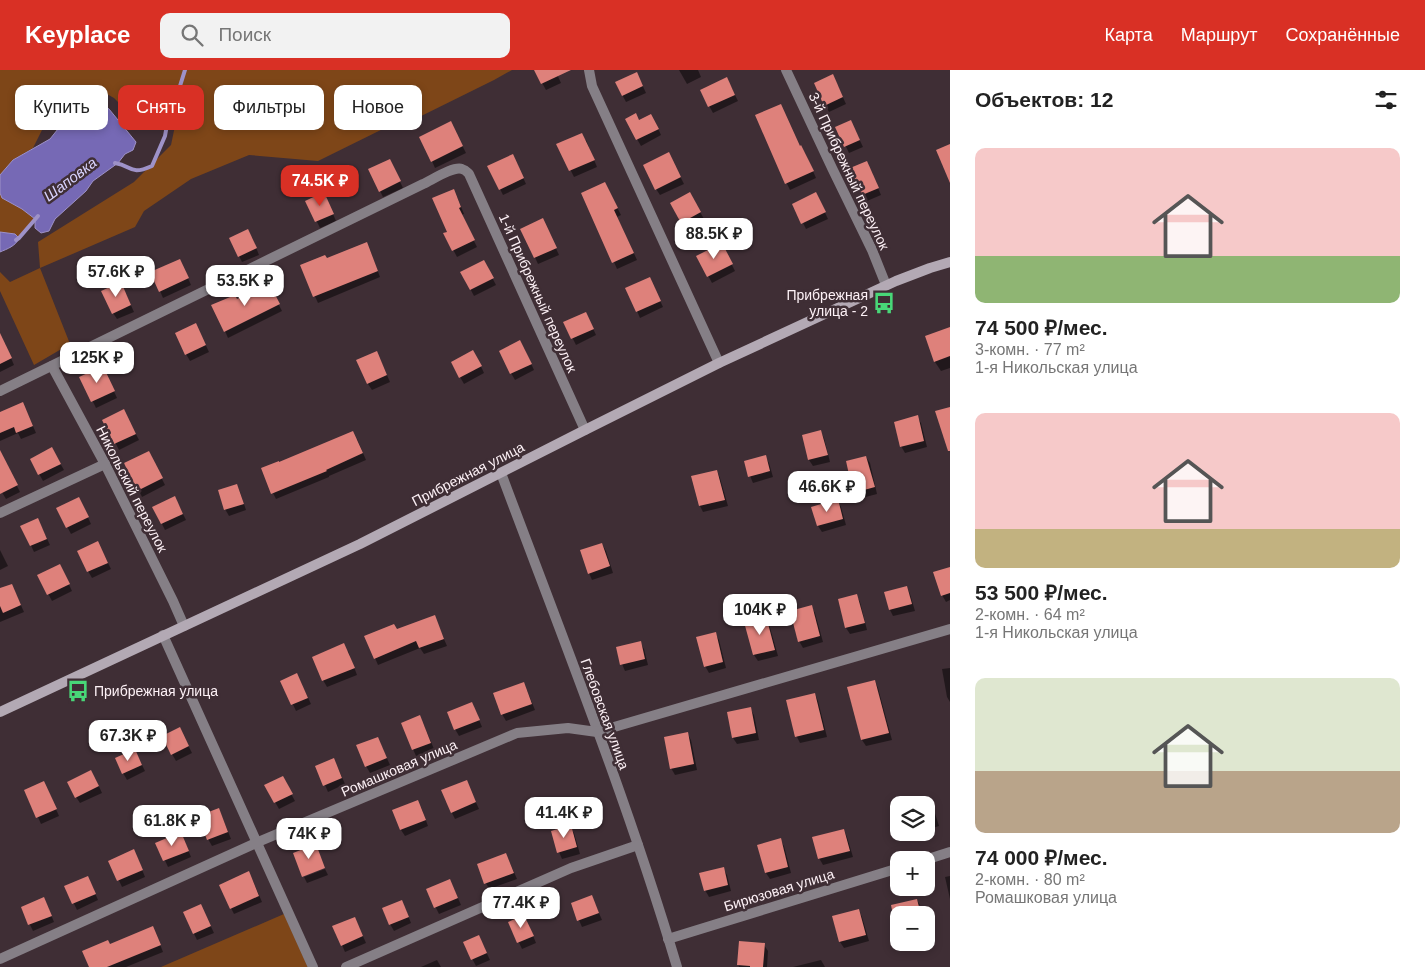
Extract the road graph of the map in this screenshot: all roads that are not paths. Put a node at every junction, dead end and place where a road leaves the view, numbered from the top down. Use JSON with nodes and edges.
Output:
{"nodes":[{"id":1,"x":589,"y":70,"type":"edge"},
{"id":2,"x":786,"y":70,"type":"edge"},
{"id":3,"x":950,"y":262,"type":"edge"},
{"id":4,"x":886,"y":285,"type":"junction"},
{"id":5,"x":719,"y":363,"type":"junction"},
{"id":6,"x":52,"y":366,"type":"junction"},
{"id":7,"x":0,"y":391,"type":"edge"},
{"id":8,"x":585,"y":430,"type":"junction"},
{"id":9,"x":105,"y":464,"type":"junction"},
{"id":10,"x":500,"y":472,"type":"junction"},
{"id":11,"x":0,"y":513,"type":"edge"},
{"id":12,"x":184,"y":626,"type":"junction"},
{"id":13,"x":950,"y":629,"type":"edge"},
{"id":14,"x":163,"y":635,"type":"junction"},
{"id":15,"x":0,"y":712,"type":"edge"},
{"id":16,"x":597,"y":732,"type":"junction"},
{"id":17,"x":258,"y":842,"type":"junction"},
{"id":18,"x":638,"y":845,"type":"junction"},
{"id":19,"x":950,"y":852,"type":"edge"},
{"id":20,"x":935,"y":857,"type":"edge"},
{"id":21,"x":890,"y":871,"type":"edge"},
{"id":22,"x":668,"y":939,"type":"junction"},
{"id":23,"x":0,"y":959,"type":"edge"},
{"id":24,"x":313,"y":967,"type":"edge"},
{"id":25,"x":346,"y":967,"type":"edge"},
{"id":26,"x":676,"y":967,"type":"edge"}],
"edges":[{"from":1,"to":5,"type":"street"},
{"from":2,"to":4,"type":"street","name":"3-й Прибрежный переулок"},
{"from":3,"to":4,"type":"street","name":"Прибрежная улица"},
{"from":4,"to":5,"type":"street","name":"Прибрежная улица"},
{"from":5,"to":8,"type":"street","name":"Прибрежная улица"},
{"from":6,"to":7,"type":"street"},
{"from":6,"to":8,"type":"street","name":"1-й Прибрежный переулок"},
{"from":6,"to":9,"type":"street","name":"Никольский переулок"},
{"from":8,"to":10,"type":"street","name":"Прибрежная улица"},
{"from":9,"to":11,"type":"street"},
{"from":9,"to":12,"type":"street","name":"Никольский переулок"},
{"from":10,"to":12,"type":"street","name":"Прибрежная улица"},
{"from":10,"to":16,"type":"street","name":"Глебовская улица"},
{"from":12,"to":14,"type":"street","name":"Прибрежная улица"},
{"from":13,"to":16,"type":"street"},
{"from":14,"to":15,"type":"street","name":"Прибрежная улица"},
{"from":14,"to":17,"type":"street"},
{"from":16,"to":17,"type":"street","name":"Ромашковая улица"},
{"from":16,"to":18,"type":"street","name":"Глебовская улица"},
{"from":17,"to":23,"type":"street","name":"Ромашковая улица"},
{"from":17,"to":24,"type":"street"},
{"from":18,"to":22,"type":"street","name":"Глебовская улица"},
{"from":18,"to":25,"type":"street"},
{"from":19,"to":20,"type":"street"},
{"from":21,"to":22,"type":"street","name":"Бирюзовая улица"},
{"from":22,"to":26,"type":"street","name":"Глебовская улица"}]}
